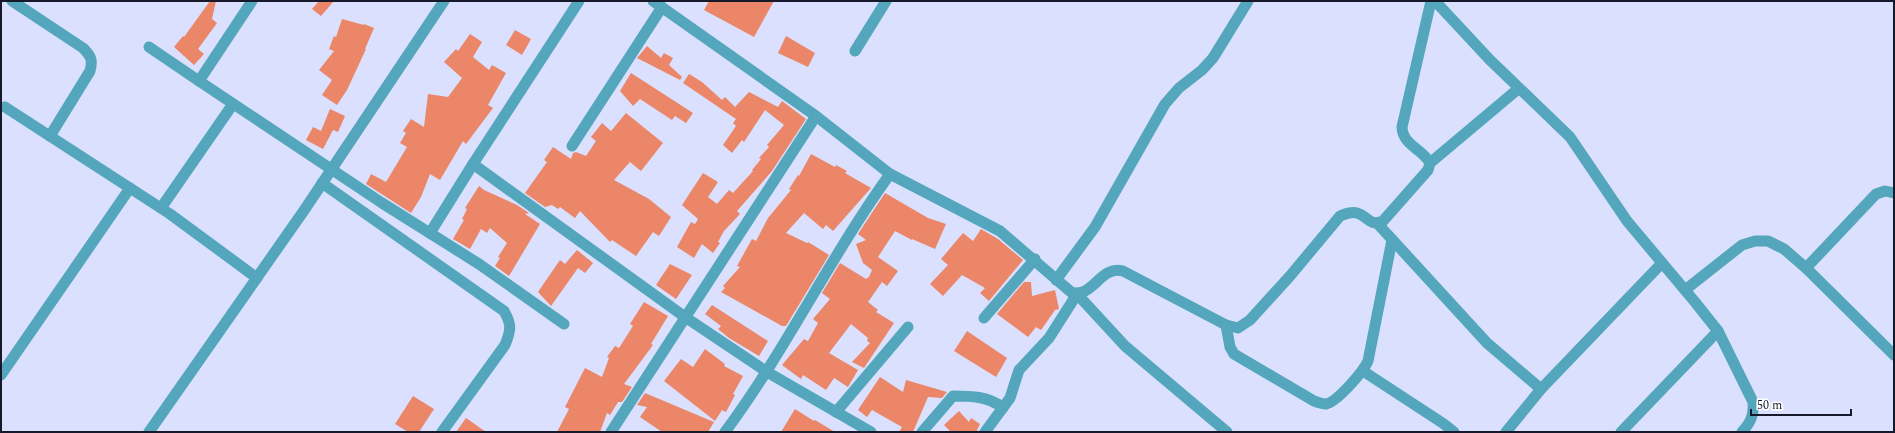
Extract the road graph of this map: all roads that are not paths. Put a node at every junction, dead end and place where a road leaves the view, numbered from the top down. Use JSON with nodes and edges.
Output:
{"nodes":[{"id":1,"x":12,"y":1,"type":"edge"},
{"id":2,"x":252,"y":1,"type":"edge"},
{"id":3,"x":444,"y":1,"type":"edge"},
{"id":4,"x":579,"y":1,"type":"edge"},
{"id":5,"x":886,"y":1,"type":"edge"},
{"id":6,"x":1248,"y":1,"type":"edge"},
{"id":7,"x":1431,"y":1,"type":"edge"},
{"id":8,"x":1435,"y":1,"type":"edge"},
{"id":9,"x":657,"y":4,"type":"edge"},
{"id":10,"x":149,"y":47,"type":"dead end"},
{"id":11,"x":855,"y":51,"type":"dead end"},
{"id":12,"x":199,"y":81,"type":"junction"},
{"id":13,"x":1518,"y":89,"type":"junction"},
{"id":14,"x":233,"y":104,"type":"junction"},
{"id":15,"x":5,"y":106,"type":"dead end"},
{"id":16,"x":816,"y":116,"type":"junction"},
{"id":17,"x":50,"y":136,"type":"junction"},
{"id":18,"x":572,"y":146,"type":"dead end"},
{"id":19,"x":1430,"y":163,"type":"junction"},
{"id":20,"x":472,"y":164,"type":"junction"},
{"id":21,"x":332,"y":169,"type":"junction"},
{"id":22,"x":890,"y":174,"type":"junction"},
{"id":23,"x":322,"y":183,"type":"junction"},
{"id":24,"x":130,"y":188,"type":"junction"},
{"id":25,"x":1894,"y":192,"type":"edge"},
{"id":26,"x":161,"y":208,"type":"junction"},
{"id":27,"x":1377,"y":223,"type":"junction"},
{"id":28,"x":430,"y":233,"type":"junction"},
{"id":29,"x":1392,"y":240,"type":"junction"},
{"id":30,"x":1035,"y":260,"type":"junction"},
{"id":31,"x":1662,"y":263,"type":"junction"},
{"id":32,"x":1806,"y":268,"type":"junction"},
{"id":33,"x":257,"y":278,"type":"junction"},
{"id":34,"x":1056,"y":280,"type":"junction"},
{"id":35,"x":1685,"y":290,"type":"junction"},
{"id":36,"x":1077,"y":294,"type":"junction"},
{"id":37,"x":685,"y":317,"type":"junction"},
{"id":38,"x":984,"y":318,"type":"dead end"},
{"id":39,"x":564,"y":324,"type":"dead end"},
{"id":40,"x":1226,"y":325,"type":"junction"},
{"id":41,"x":908,"y":327,"type":"dead end"},
{"id":42,"x":1718,"y":331,"type":"junction"},
{"id":43,"x":1892,"y":351,"type":"edge"},
{"id":44,"x":1363,"y":371,"type":"junction"},
{"id":45,"x":767,"y":372,"type":"junction"},
{"id":46,"x":1,"y":375,"type":"edge"},
{"id":47,"x":1540,"y":389,"type":"junction"},
{"id":48,"x":1003,"y":408,"type":"junction"},
{"id":49,"x":836,"y":412,"type":"junction"},
{"id":50,"x":150,"y":432,"type":"edge"},
{"id":51,"x":442,"y":432,"type":"edge"},
{"id":52,"x":611,"y":432,"type":"edge"},
{"id":53,"x":725,"y":432,"type":"edge"},
{"id":54,"x":871,"y":432,"type":"edge"},
{"id":55,"x":922,"y":432,"type":"edge"},
{"id":56,"x":985,"y":432,"type":"edge"},
{"id":57,"x":1227,"y":432,"type":"edge"},
{"id":58,"x":1454,"y":432,"type":"edge"},
{"id":59,"x":1506,"y":432,"type":"edge"},
{"id":60,"x":1621,"y":432,"type":"edge"},
{"id":61,"x":1742,"y":432,"type":"edge"}],
"edges":[{"from":1,"to":17,"type":"street"},
{"from":2,"to":12,"type":"street"},
{"from":3,"to":21,"type":"street"},
{"from":4,"to":20,"type":"street"},
{"from":5,"to":11,"type":"street"},
{"from":6,"to":34,"type":"street"},
{"from":7,"to":19,"type":"street"},
{"from":8,"to":13,"type":"street"},
{"from":9,"to":16,"type":"street"},
{"from":9,"to":18,"type":"street"},
{"from":10,"to":12,"type":"street"},
{"from":12,"to":14,"type":"street"},
{"from":13,"to":19,"type":"street"},
{"from":13,"to":31,"type":"street"},
{"from":14,"to":21,"type":"street"},
{"from":14,"to":26,"type":"street"},
{"from":15,"to":17,"type":"street"},
{"from":16,"to":22,"type":"street"},
{"from":16,"to":37,"type":"street"},
{"from":17,"to":24,"type":"street"},
{"from":19,"to":27,"type":"street"},
{"from":20,"to":28,"type":"street"},
{"from":20,"to":37,"type":"street"},
{"from":21,"to":23,"type":"street"},
{"from":21,"to":28,"type":"street"},
{"from":22,"to":30,"type":"street"},
{"from":22,"to":45,"type":"street"},
{"from":23,"to":33,"type":"street"},
{"from":23,"to":51,"type":"street"},
{"from":24,"to":26,"type":"street"},
{"from":24,"to":46,"type":"street"},
{"from":25,"to":32,"type":"street"},
{"from":26,"to":33,"type":"street"},
{"from":27,"to":29,"type":"street"},
{"from":27,"to":40,"type":"street"},
{"from":28,"to":39,"type":"street"},
{"from":29,"to":44,"type":"street"},
{"from":29,"to":47,"type":"street"},
{"from":30,"to":34,"type":"street"},
{"from":30,"to":38,"type":"street"},
{"from":31,"to":35,"type":"street"},
{"from":31,"to":47,"type":"street"},
{"from":32,"to":35,"type":"street"},
{"from":32,"to":43,"type":"street"},
{"from":33,"to":50,"type":"street"},
{"from":34,"to":36,"type":"street"},
{"from":35,"to":42,"type":"street"},
{"from":36,"to":40,"type":"street"},
{"from":36,"to":48,"type":"street"},
{"from":36,"to":57,"type":"street"},
{"from":37,"to":45,"type":"street"},
{"from":37,"to":52,"type":"street"},
{"from":40,"to":44,"type":"street"},
{"from":41,"to":49,"type":"street"},
{"from":42,"to":60,"type":"street"},
{"from":42,"to":61,"type":"street"},
{"from":44,"to":58,"type":"street"},
{"from":45,"to":49,"type":"street"},
{"from":45,"to":53,"type":"street"},
{"from":47,"to":59,"type":"street"},
{"from":48,"to":55,"type":"street"},
{"from":48,"to":56,"type":"street"},
{"from":49,"to":54,"type":"street"}]}
